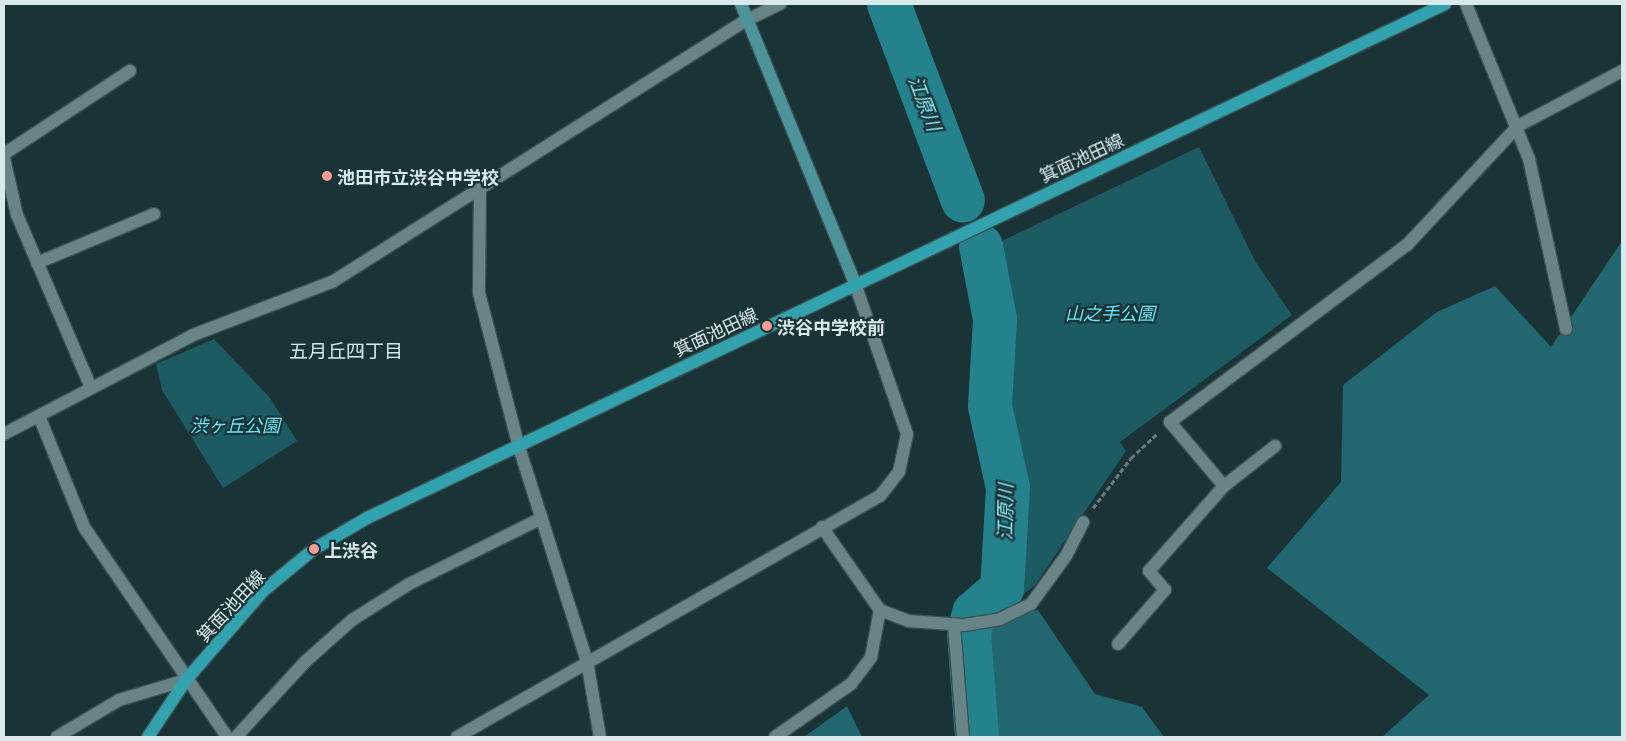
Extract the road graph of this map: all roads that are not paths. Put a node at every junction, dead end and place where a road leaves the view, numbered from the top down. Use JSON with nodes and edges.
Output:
{"nodes":[{"id":1,"x":741,"y":4,"type":"edge"},
{"id":2,"x":780,"y":4,"type":"edge"},
{"id":3,"x":1444,"y":4,"type":"edge"},
{"id":4,"x":1466,"y":4,"type":"edge"},
{"id":5,"x":746,"y":20,"type":"junction"},
{"id":6,"x":130,"y":71,"type":"dead end"},
{"id":7,"x":1622,"y":71,"type":"edge"},
{"id":8,"x":1518,"y":126,"type":"junction"},
{"id":9,"x":4,"y":154,"type":"edge"},
{"id":10,"x":4,"y":158,"type":"edge"},
{"id":11,"x":480,"y":190,"type":"junction"},
{"id":12,"x":154,"y":214,"type":"dead end"},
{"id":13,"x":38,"y":263,"type":"junction"},
{"id":14,"x":855,"y":284,"type":"junction"},
{"id":15,"x":1566,"y":329,"type":"dead end"},
{"id":16,"x":90,"y":385,"type":"junction"},
{"id":17,"x":39,"y":416,"type":"junction"},
{"id":18,"x":4,"y":434,"type":"edge"},
{"id":19,"x":518,"y":444,"type":"junction"},
{"id":20,"x":1275,"y":446,"type":"dead end"},
{"id":21,"x":1224,"y":486,"type":"junction"},
{"id":22,"x":542,"y":518,"type":"junction"},
{"id":23,"x":1083,"y":522,"type":"road end"},
{"id":24,"x":822,"y":527,"type":"junction"},
{"id":25,"x":880,"y":610,"type":"junction"},
{"id":26,"x":959,"y":625,"type":"junction"},
{"id":27,"x":1118,"y":644,"type":"dead end"},
{"id":28,"x":587,"y":660,"type":"junction"},
{"id":29,"x":186,"y":680,"type":"junction"},
{"id":30,"x":57,"y":737,"type":"edge"},
{"id":31,"x":148,"y":737,"type":"edge"},
{"id":32,"x":227,"y":737,"type":"edge"},
{"id":33,"x":236,"y":737,"type":"edge"},
{"id":34,"x":457,"y":737,"type":"edge"},
{"id":35,"x":600,"y":737,"type":"edge"},
{"id":36,"x":775,"y":737,"type":"edge"},
{"id":37,"x":963,"y":737,"type":"edge"}],
"edges":[{"from":1,"to":5,"type":"street"},
{"from":2,"to":5,"type":"street"},
{"from":3,"to":14,"type":"main road","name":"箕面池田線"},
{"from":4,"to":8,"type":"street"},
{"from":5,"to":11,"type":"street"},
{"from":5,"to":14,"type":"street"},
{"from":6,"to":9,"type":"street"},
{"from":7,"to":8,"type":"street"},
{"from":8,"to":15,"type":"street"},
{"from":8,"to":21,"type":"street"},
{"from":10,"to":13,"type":"street"},
{"from":11,"to":16,"type":"street"},
{"from":11,"to":19,"type":"street"},
{"from":12,"to":13,"type":"street"},
{"from":13,"to":16,"type":"street"},
{"from":14,"to":19,"type":"main road","name":"箕面池田線"},
{"from":14,"to":24,"type":"street"},
{"from":16,"to":17,"type":"street"},
{"from":17,"to":18,"type":"street"},
{"from":17,"to":29,"type":"street"},
{"from":19,"to":22,"type":"street"},
{"from":19,"to":29,"type":"main road","name":"箕面池田線"},
{"from":20,"to":21,"type":"street"},
{"from":21,"to":27,"type":"street"},
{"from":22,"to":28,"type":"street"},
{"from":22,"to":33,"type":"street"},
{"from":23,"to":26,"type":"street"},
{"from":24,"to":25,"type":"street"},
{"from":24,"to":28,"type":"street"},
{"from":25,"to":26,"type":"street"},
{"from":25,"to":36,"type":"street"},
{"from":26,"to":37,"type":"street"},
{"from":28,"to":34,"type":"street"},
{"from":28,"to":35,"type":"street"},
{"from":29,"to":30,"type":"street"},
{"from":29,"to":31,"type":"main road","name":"箕面池田線"},
{"from":29,"to":32,"type":"street"}]}
